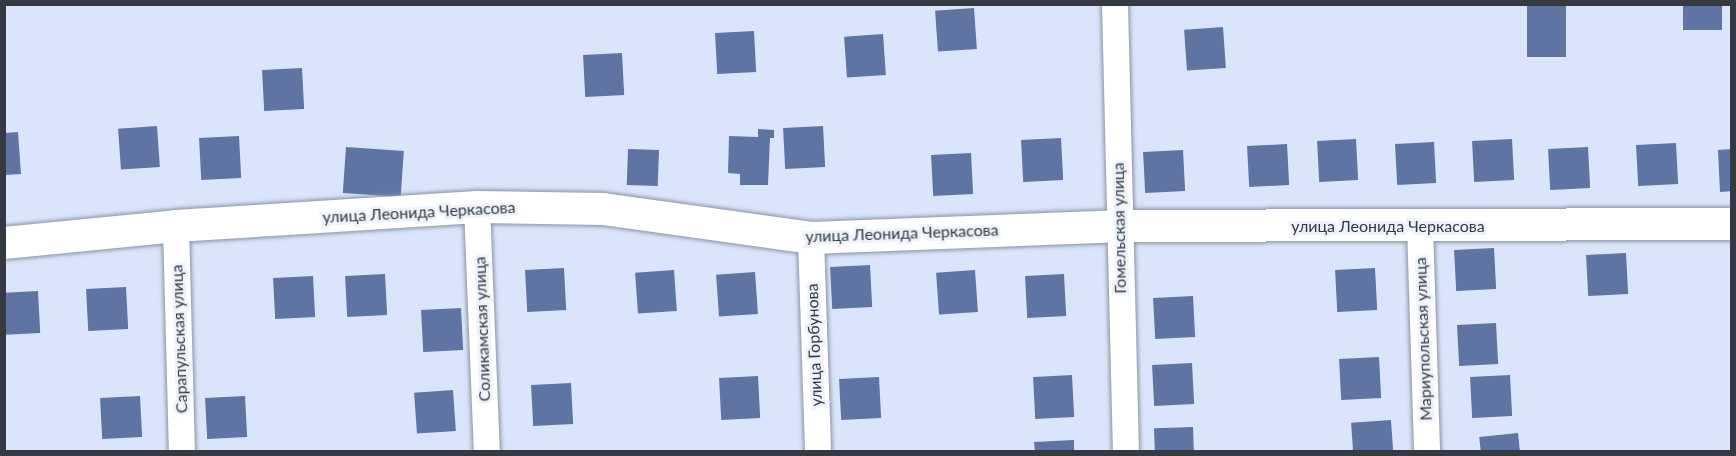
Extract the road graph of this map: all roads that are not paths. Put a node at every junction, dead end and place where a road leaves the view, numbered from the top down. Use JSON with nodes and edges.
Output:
{"nodes":[{"id":1,"x":1115,"y":4,"type":"edge"},
{"id":2,"x":477,"y":207,"type":"junction"},
{"id":3,"x":1731,"y":224,"type":"edge"},
{"id":4,"x":176,"y":226,"type":"junction"},
{"id":5,"x":1118,"y":226,"type":"junction"},
{"id":6,"x":1420,"y":226,"type":"junction"},
{"id":7,"x":811,"y":238,"type":"junction"},
{"id":8,"x":4,"y":243,"type":"edge"},
{"id":9,"x":182,"y":452,"type":"edge"},
{"id":10,"x":487,"y":452,"type":"edge"},
{"id":11,"x":818,"y":452,"type":"edge"},
{"id":12,"x":1126,"y":452,"type":"edge"},
{"id":13,"x":1427,"y":452,"type":"edge"}],
"edges":[{"from":1,"to":5,"type":"street","name":"Гомельская улица"},
{"from":2,"to":4,"type":"street","name":"улица Леонида Черкасова"},
{"from":2,"to":7,"type":"street","name":"улица Леонида Черкасова"},
{"from":2,"to":10,"type":"street","name":"Соликамская улица"},
{"from":3,"to":6,"type":"street","name":"улица Леонида Черкасова"},
{"from":4,"to":8,"type":"street","name":"улица Леонида Черкасова"},
{"from":4,"to":9,"type":"street","name":"Сарапульская улица"},
{"from":5,"to":6,"type":"street","name":"улица Леонида Черкасова"},
{"from":5,"to":7,"type":"street","name":"улица Леонида Черкасова"},
{"from":5,"to":12,"type":"street","name":"Гомельская улица"},
{"from":6,"to":13,"type":"street","name":"Мариупольская улица"},
{"from":7,"to":11,"type":"street","name":"улица Горбунова"}]}
